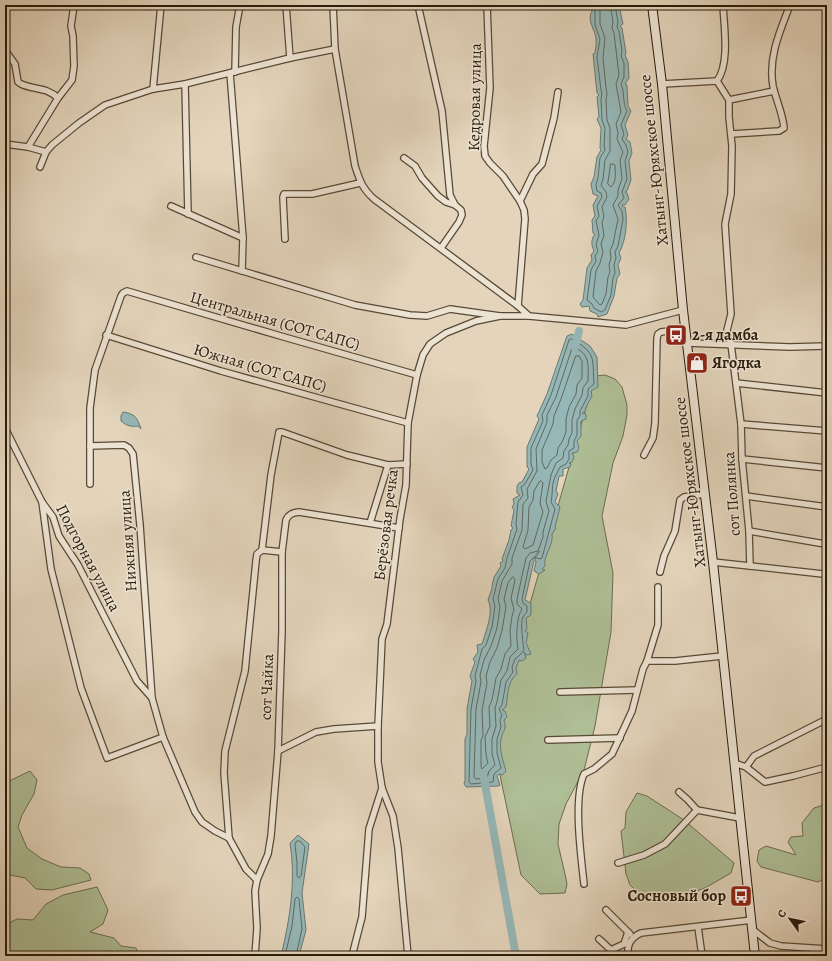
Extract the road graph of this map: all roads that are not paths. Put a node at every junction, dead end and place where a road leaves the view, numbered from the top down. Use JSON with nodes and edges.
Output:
{"nodes":[{"id":1,"x":74,"y":5,"type":"edge"},
{"id":2,"x":160,"y":5,"type":"edge"},
{"id":3,"x":240,"y":5,"type":"edge"},
{"id":4,"x":286,"y":5,"type":"edge"},
{"id":5,"x":333,"y":5,"type":"edge"},
{"id":6,"x":418,"y":5,"type":"edge"},
{"id":7,"x":487,"y":5,"type":"edge"},
{"id":8,"x":652,"y":5,"type":"edge"},
{"id":9,"x":723,"y":5,"type":"edge"},
{"id":10,"x":790,"y":5,"type":"edge"},
{"id":11,"x":335,"y":49,"type":"junction"},
{"id":12,"x":5,"y":50,"type":"edge"},
{"id":13,"x":290,"y":58,"type":"junction"},
{"id":14,"x":232,"y":72,"type":"junction"},
{"id":15,"x":718,"y":81,"type":"junction"},
{"id":16,"x":185,"y":84,"type":"junction"},
{"id":17,"x":662,"y":84,"type":"junction"},
{"id":18,"x":153,"y":89,"type":"junction"},
{"id":19,"x":774,"y":91,"type":"junction"},
{"id":20,"x":558,"y":92,"type":"dead end"},
{"id":21,"x":58,"y":98,"type":"junction"},
{"id":22,"x":728,"y":100,"type":"junction"},
{"id":23,"x":731,"y":134,"type":"junction"},
{"id":24,"x":5,"y":144,"type":"edge"},
{"id":25,"x":28,"y":147,"type":"junction"},
{"id":26,"x":46,"y":152,"type":"junction"},
{"id":27,"x":404,"y":158,"type":"dead end"},
{"id":28,"x":40,"y":167,"type":"dead end"},
{"id":29,"x":360,"y":183,"type":"junction"},
{"id":30,"x":520,"y":201,"type":"junction"},
{"id":31,"x":455,"y":205,"type":"junction"},
{"id":32,"x":171,"y":206,"type":"dead end"},
{"id":33,"x":188,"y":214,"type":"junction"},
{"id":34,"x":243,"y":238,"type":"junction"},
{"id":35,"x":285,"y":240,"type":"dead end"},
{"id":36,"x":441,"y":248,"type":"junction"},
{"id":37,"x":196,"y":257,"type":"dead end"},
{"id":38,"x":242,"y":271,"type":"junction"},
{"id":39,"x":518,"y":306,"type":"junction"},
{"id":40,"x":683,"y":310,"type":"junction"},
{"id":41,"x":500,"y":316,"type":"junction"},
{"id":42,"x":529,"y":316,"type":"junction"},
{"id":43,"x":685,"y":329,"type":"junction"},
{"id":44,"x":106,"y":335,"type":"junction"},
{"id":45,"x":687,"y":343,"type":"junction"},
{"id":46,"x":731,"y":344,"type":"junction"},
{"id":47,"x":827,"y":346,"type":"edge"},
{"id":48,"x":417,"y":375,"type":"junction"},
{"id":49,"x":736,"y":383,"type":"junction"},
{"id":50,"x":827,"y":393,"type":"edge"},
{"id":51,"x":408,"y":423,"type":"junction"},
{"id":52,"x":741,"y":424,"type":"junction"},
{"id":53,"x":5,"y":428,"type":"edge"},
{"id":54,"x":827,"y":431,"type":"edge"},
{"id":55,"x":90,"y":446,"type":"junction"},
{"id":56,"x":644,"y":455,"type":"dead end"},
{"id":57,"x":742,"y":459,"type":"junction"},
{"id":58,"x":407,"y":464,"type":"junction"},
{"id":59,"x":388,"y":465,"type":"junction"},
{"id":60,"x":827,"y":468,"type":"edge"},
{"id":61,"x":90,"y":484,"type":"dead end"},
{"id":62,"x":705,"y":494,"type":"junction"},
{"id":63,"x":746,"y":496,"type":"junction"},
{"id":64,"x":42,"y":502,"type":"junction"},
{"id":65,"x":827,"y":507,"type":"edge"},
{"id":66,"x":370,"y":523,"type":"junction"},
{"id":67,"x":399,"y":528,"type":"junction"},
{"id":68,"x":749,"y":531,"type":"junction"},
{"id":69,"x":825,"y":544,"type":"dead end"},
{"id":70,"x":262,"y":550,"type":"junction"},
{"id":71,"x":282,"y":552,"type":"junction"},
{"id":72,"x":713,"y":562,"type":"junction"},
{"id":73,"x":750,"y":566,"type":"junction"},
{"id":74,"x":660,"y":572,"type":"dead end"},
{"id":75,"x":823,"y":574,"type":"dead end"},
{"id":76,"x":658,"y":586,"type":"dead end"},
{"id":77,"x":722,"y":656,"type":"junction"},
{"id":78,"x":647,"y":661,"type":"junction"},
{"id":79,"x":637,"y":690,"type":"junction"},
{"id":80,"x":560,"y":692,"type":"dead end"},
{"id":81,"x":152,"y":698,"type":"junction"},
{"id":82,"x":827,"y":719,"type":"edge"},
{"id":83,"x":378,"y":726,"type":"junction"},
{"id":84,"x":163,"y":737,"type":"junction"},
{"id":85,"x":620,"y":738,"type":"junction"},
{"id":86,"x":548,"y":740,"type":"dead end"},
{"id":87,"x":278,"y":751,"type":"junction"},
{"id":88,"x":734,"y":763,"type":"junction"},
{"id":89,"x":746,"y":767,"type":"junction"},
{"id":90,"x":827,"y":767,"type":"edge"},
{"id":91,"x":382,"y":788,"type":"junction"},
{"id":92,"x":679,"y":792,"type":"dead end"},
{"id":93,"x":697,"y":810,"type":"junction"},
{"id":94,"x":740,"y":818,"type":"junction"},
{"id":95,"x":229,"y":838,"type":"junction"},
{"id":96,"x":618,"y":863,"type":"dead end"},
{"id":97,"x":257,"y":880,"type":"junction"},
{"id":98,"x":584,"y":884,"type":"dead end"},
{"id":99,"x":606,"y":910,"type":"dead end"},
{"id":100,"x":752,"y":920,"type":"junction"},
{"id":101,"x":698,"y":927,"type":"junction"},
{"id":102,"x":753,"y":930,"type":"junction"},
{"id":103,"x":628,"y":932,"type":"junction"},
{"id":104,"x":633,"y":937,"type":"junction"},
{"id":105,"x":600,"y":939,"type":"dead end"},
{"id":106,"x":827,"y":950,"type":"edge"},
{"id":107,"x":255,"y":956,"type":"edge"},
{"id":108,"x":352,"y":956,"type":"edge"},
{"id":109,"x":408,"y":956,"type":"edge"},
{"id":110,"x":628,"y":956,"type":"edge"},
{"id":111,"x":702,"y":956,"type":"edge"},
{"id":112,"x":755,"y":956,"type":"edge"}],
"edges":[{"from":1,"to":21,"type":"street"},
{"from":2,"to":18,"type":"street"},
{"from":3,"to":14,"type":"street"},
{"from":4,"to":13,"type":"street"},
{"from":5,"to":11,"type":"street"},
{"from":6,"to":31,"type":"street"},
{"from":7,"to":30,"type":"street","name":"Кедровая улица"},
{"from":8,"to":17,"type":"main road","name":"Хатынг-Юряхское шоссе"},
{"from":9,"to":15,"type":"street"},
{"from":10,"to":19,"type":"street"},
{"from":11,"to":13,"type":"street"},
{"from":11,"to":29,"type":"street"},
{"from":12,"to":21,"type":"street"},
{"from":13,"to":14,"type":"street"},
{"from":14,"to":16,"type":"street"},
{"from":14,"to":34,"type":"street"},
{"from":15,"to":17,"type":"street"},
{"from":15,"to":22,"type":"street"},
{"from":16,"to":18,"type":"street"},
{"from":16,"to":33,"type":"street"},
{"from":17,"to":40,"type":"main road","name":"Хатынг-Юряхское шоссе"},
{"from":18,"to":26,"type":"street"},
{"from":19,"to":22,"type":"street"},
{"from":19,"to":23,"type":"street"},
{"from":20,"to":30,"type":"street"},
{"from":21,"to":25,"type":"street"},
{"from":22,"to":23,"type":"street","name":"сот Полянка"},
{"from":23,"to":46,"type":"street","name":"сот Полянка"},
{"from":24,"to":25,"type":"street"},
{"from":25,"to":26,"type":"street"},
{"from":26,"to":28,"type":"street"},
{"from":27,"to":31,"type":"street"},
{"from":29,"to":35,"type":"street"},
{"from":29,"to":36,"type":"street"},
{"from":30,"to":39,"type":"street","name":"Кедровая улица"},
{"from":31,"to":36,"type":"street"},
{"from":32,"to":33,"type":"street"},
{"from":33,"to":34,"type":"street"},
{"from":34,"to":38,"type":"street"},
{"from":36,"to":39,"type":"street"},
{"from":37,"to":38,"type":"street"},
{"from":38,"to":41,"type":"street"},
{"from":39,"to":42,"type":"street"},
{"from":40,"to":42,"type":"street"},
{"from":40,"to":43,"type":"main road","name":"Хатынг-Юряхское шоссе"},
{"from":41,"to":42,"type":"street"},
{"from":41,"to":48,"type":"street","name":"Берёзовая речка"},
{"from":43,"to":45,"type":"main road","name":"Хатынг-Юряхское шоссе"},
{"from":43,"to":56,"type":"street"},
{"from":44,"to":48,"type":"street","name":"Центральная (СОТ САПС)"},
{"from":44,"to":51,"type":"street","name":"Южная (СОТ САПС)"},
{"from":44,"to":55,"type":"street"},
{"from":45,"to":46,"type":"street"},
{"from":45,"to":62,"type":"main road","name":"Хатынг-Юряхское шоссе"},
{"from":46,"to":47,"type":"street"},
{"from":46,"to":49,"type":"street","name":"сот Полянка"},
{"from":48,"to":51,"type":"street","name":"Берёзовая речка"},
{"from":49,"to":50,"type":"street"},
{"from":49,"to":52,"type":"street","name":"сот Полянка"},
{"from":51,"to":58,"type":"street","name":"Берёзовая речка"},
{"from":52,"to":54,"type":"street"},
{"from":52,"to":57,"type":"street","name":"сот Полянка"},
{"from":53,"to":64,"type":"street","name":"Подгорная улица"},
{"from":55,"to":61,"type":"street"},
{"from":55,"to":81,"type":"street","name":"Нижняя улица"},
{"from":57,"to":60,"type":"street"},
{"from":57,"to":63,"type":"street","name":"сот Полянка"},
{"from":58,"to":59,"type":"street"},
{"from":58,"to":67,"type":"street","name":"Берёзовая речка"},
{"from":59,"to":66,"type":"street"},
{"from":59,"to":70,"type":"street"},
{"from":62,"to":72,"type":"main road","name":"Хатынг-Юряхское шоссе"},
{"from":62,"to":74,"type":"street"},
{"from":63,"to":65,"type":"street"},
{"from":63,"to":68,"type":"street","name":"сот Полянка"},
{"from":64,"to":81,"type":"street","name":"Подгорная улица"},
{"from":64,"to":84,"type":"street"},
{"from":66,"to":67,"type":"street"},
{"from":66,"to":71,"type":"street","name":"сот Чайка"},
{"from":67,"to":83,"type":"street","name":"Берёзовая речка"},
{"from":68,"to":69,"type":"street"},
{"from":68,"to":73,"type":"street","name":"сот Полянка"},
{"from":70,"to":71,"type":"street"},
{"from":70,"to":95,"type":"street"},
{"from":71,"to":87,"type":"street","name":"сот Чайка"},
{"from":72,"to":73,"type":"street"},
{"from":72,"to":77,"type":"main road","name":"Хатынг-Юряхское шоссе"},
{"from":73,"to":75,"type":"street"},
{"from":76,"to":78,"type":"street"},
{"from":77,"to":78,"type":"street"},
{"from":77,"to":88,"type":"main road","name":"Хатынг-Юряхское шоссе"},
{"from":78,"to":79,"type":"street"},
{"from":79,"to":80,"type":"street"},
{"from":79,"to":85,"type":"street"},
{"from":81,"to":84,"type":"street"},
{"from":82,"to":89,"type":"street"},
{"from":83,"to":87,"type":"street"},
{"from":83,"to":91,"type":"street","name":"Берёзовая речка"},
{"from":84,"to":95,"type":"street"},
{"from":85,"to":86,"type":"street"},
{"from":85,"to":98,"type":"street"},
{"from":87,"to":97,"type":"street","name":"сот Чайка"},
{"from":88,"to":89,"type":"street"},
{"from":88,"to":94,"type":"main road","name":"Хатынг-Юряхское шоссе"},
{"from":89,"to":90,"type":"street"},
{"from":91,"to":108,"type":"street"},
{"from":91,"to":109,"type":"street"},
{"from":92,"to":93,"type":"street"},
{"from":93,"to":94,"type":"street"},
{"from":93,"to":96,"type":"street"},
{"from":94,"to":100,"type":"main road","name":"Хатынг-Юряхское шоссе"},
{"from":95,"to":97,"type":"street"},
{"from":97,"to":107,"type":"street","name":"сот Чайка"},
{"from":99,"to":103,"type":"street"},
{"from":100,"to":101,"type":"street"},
{"from":100,"to":102,"type":"main road","name":"Хатынг-Юряхское шоссе"},
{"from":101,"to":104,"type":"street"},
{"from":101,"to":111,"type":"street"},
{"from":102,"to":106,"type":"street"},
{"from":102,"to":112,"type":"main road","name":"Хатынг-Юряхское шоссе"},
{"from":103,"to":104,"type":"street"},
{"from":103,"to":105,"type":"street"},
{"from":104,"to":110,"type":"street"}]}
